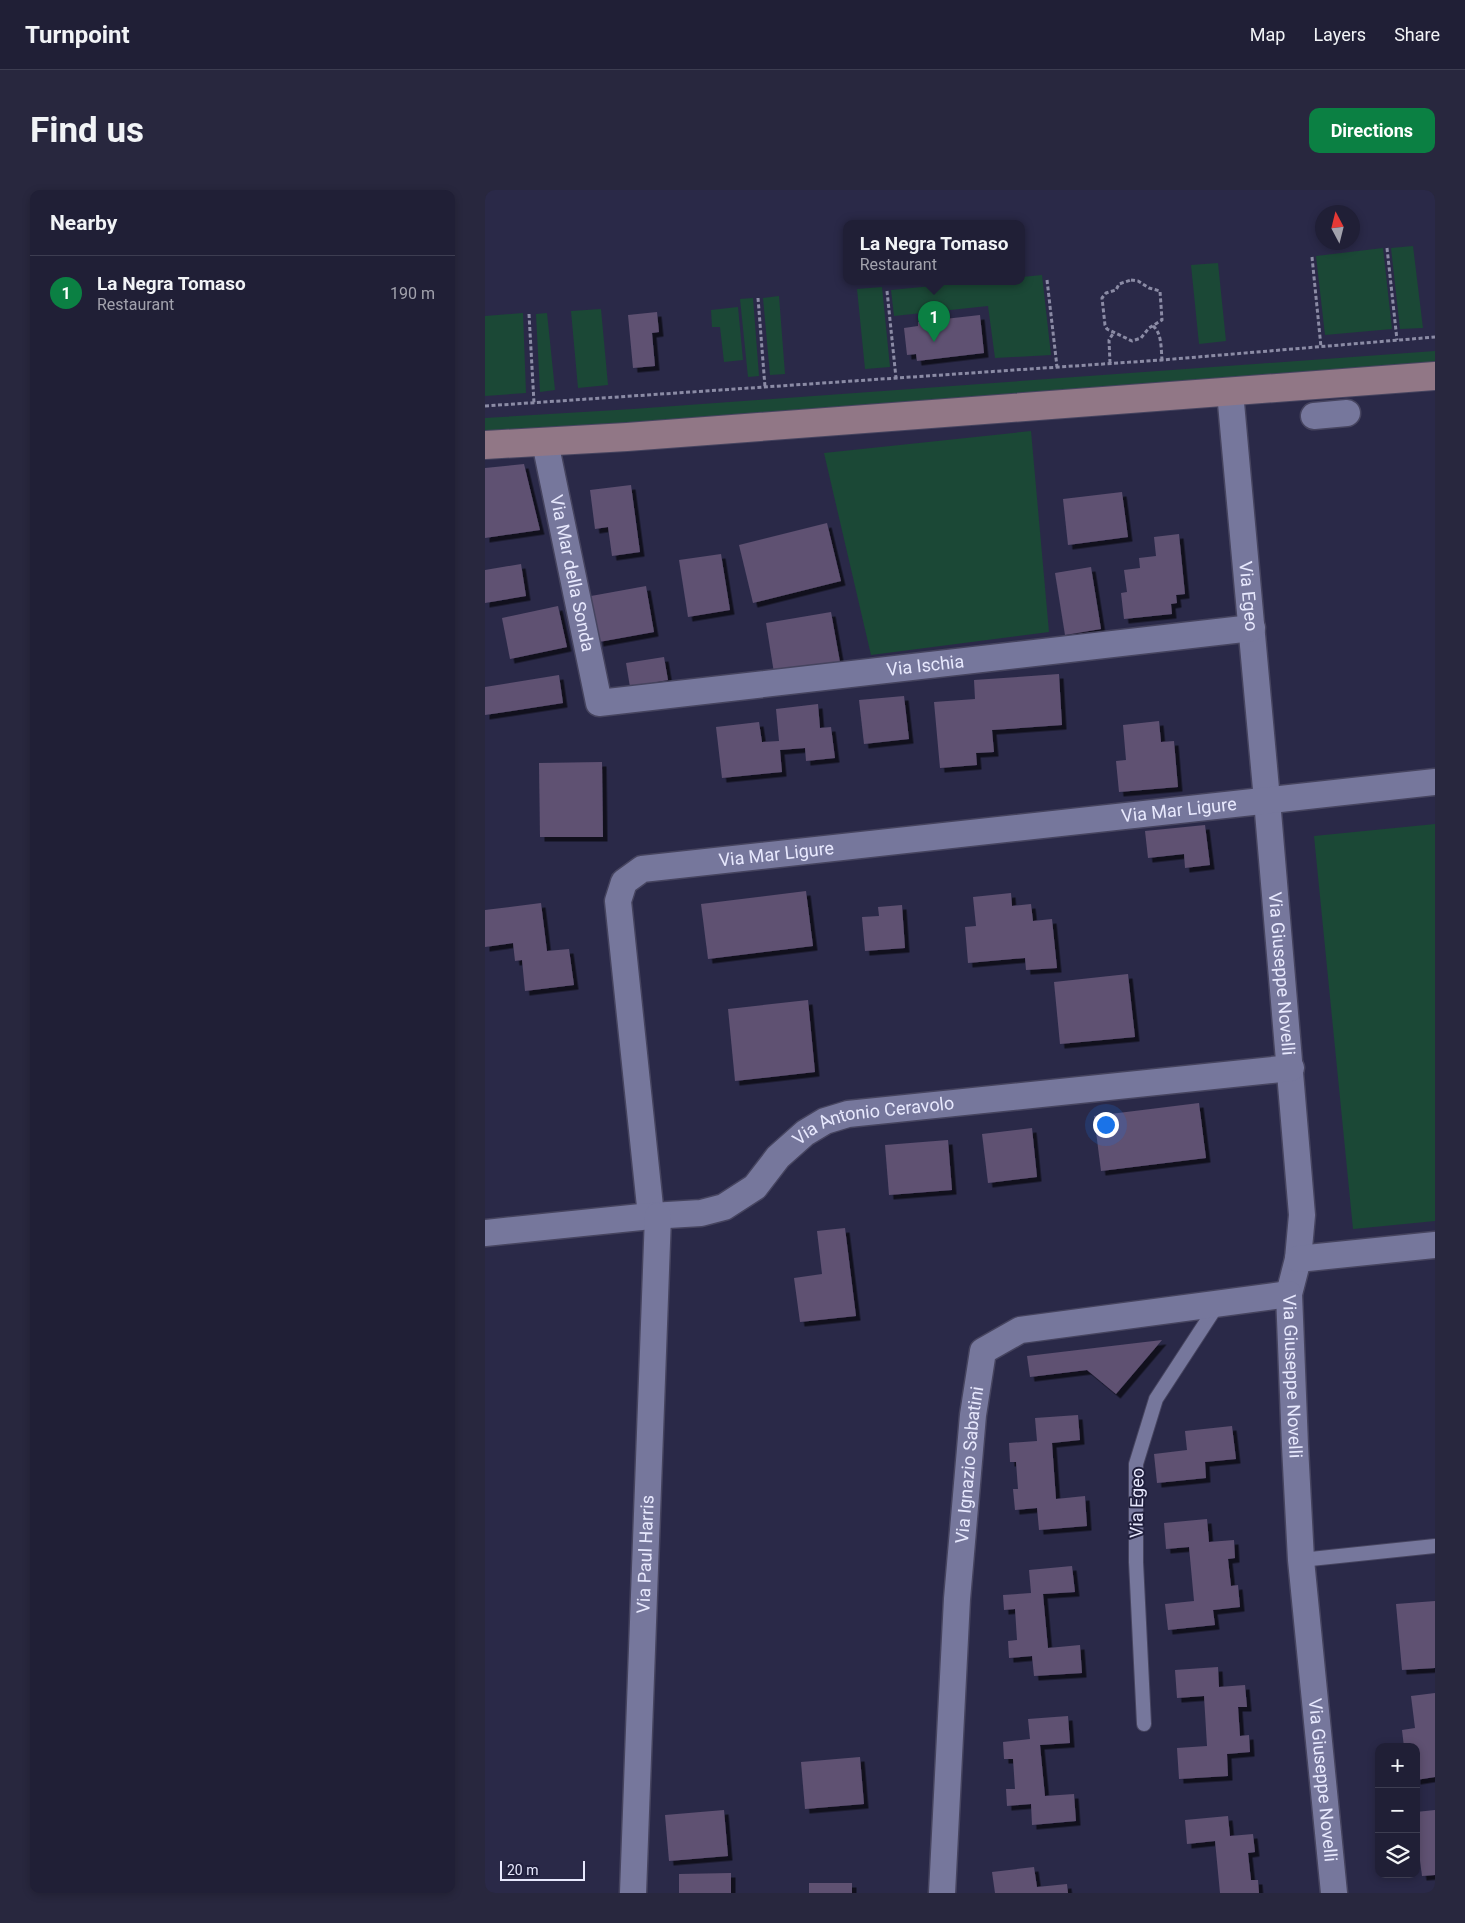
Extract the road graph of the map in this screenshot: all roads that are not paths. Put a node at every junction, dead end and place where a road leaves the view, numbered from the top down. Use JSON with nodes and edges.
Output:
{"nodes":[{"id":1,"x":1435,"y":376,"type":"edge"},
{"id":2,"x":1230,"y":392,"type":"junction"},
{"id":3,"x":1347,"y":413,"type":"dead end"},
{"id":4,"x":1314,"y":416,"type":"dead end"},
{"id":5,"x":545,"y":442,"type":"junction"},
{"id":6,"x":485,"y":445,"type":"edge"},
{"id":7,"x":1252,"y":628,"type":"junction"},
{"id":8,"x":599,"y":703,"type":"joint"},
{"id":9,"x":1435,"y":782,"type":"edge"},
{"id":10,"x":1267,"y":800,"type":"junction"},
{"id":11,"x":1291,"y":1068,"type":"junction"},
{"id":12,"x":655,"y":1216,"type":"junction"},
{"id":13,"x":485,"y":1233,"type":"edge"},
{"id":14,"x":1435,"y":1245,"type":"edge"},
{"id":15,"x":1298,"y":1259,"type":"junction"},
{"id":16,"x":1289,"y":1294,"type":"junction"},
{"id":17,"x":1218,"y":1304,"type":"junction"},
{"id":18,"x":1435,"y":1546,"type":"edge"},
{"id":19,"x":1301,"y":1560,"type":"junction"},
{"id":20,"x":1144,"y":1724,"type":"dead end"},
{"id":21,"x":633,"y":1893,"type":"edge"},
{"id":22,"x":942,"y":1893,"type":"edge"},
{"id":23,"x":1334,"y":1893,"type":"edge"}],
"edges":[{"from":1,"to":2,"type":"street"},
{"from":2,"to":5,"type":"street"},
{"from":2,"to":7,"type":"street","name":"Via Egeo"},
{"from":3,"to":4,"type":"street"},
{"from":5,"to":6,"type":"street"},
{"from":5,"to":8,"type":"street","name":"Via Mar della Sonda"},
{"from":7,"to":8,"type":"street","name":"Via Ischia"},
{"from":7,"to":10,"type":"street","name":"Via Egeo"},
{"from":9,"to":10,"type":"street","name":"Via Mar Ligure"},
{"from":10,"to":11,"type":"street","name":"Via Giuseppe Novelli"},
{"from":10,"to":12,"type":"street","name":"Via Mar Ligure"},
{"from":11,"to":12,"type":"street","name":"Via Antonio Ceravolo"},
{"from":11,"to":15,"type":"street","name":"Via Giuseppe Novelli"},
{"from":12,"to":13,"type":"street","name":"Via Antonio Ceravolo"},
{"from":12,"to":21,"type":"street","name":"Via Paul Harris"},
{"from":14,"to":15,"type":"street"},
{"from":15,"to":16,"type":"street","name":"Via Giuseppe Novelli"},
{"from":16,"to":17,"type":"street","name":"Via Ignazio Sabatini"},
{"from":16,"to":19,"type":"street","name":"Via Giuseppe Novelli"},
{"from":17,"to":20,"type":"lane","name":"Via Egeo"},
{"from":17,"to":22,"type":"street","name":"Via Ignazio Sabatini"},
{"from":18,"to":19,"type":"lane"},
{"from":19,"to":23,"type":"street","name":"Via Giuseppe Novelli"}]}
